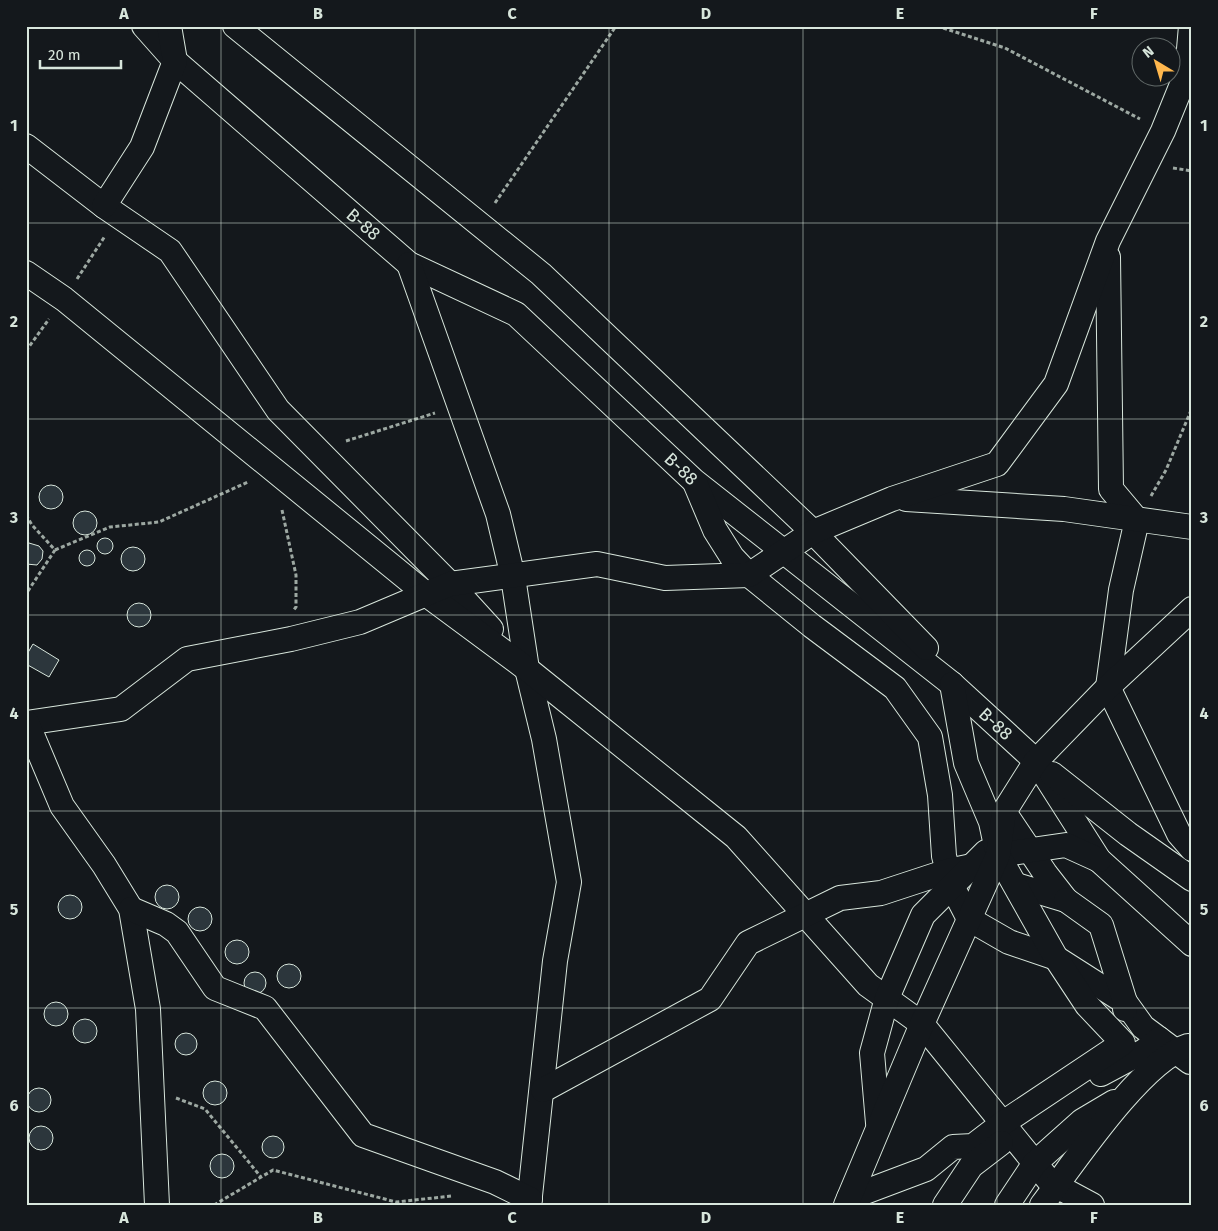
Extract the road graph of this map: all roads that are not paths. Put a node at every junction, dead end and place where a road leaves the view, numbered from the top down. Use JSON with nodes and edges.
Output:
{"nodes":[{"id":1,"x":144,"y":26,"type":"edge"},
{"id":2,"x":169,"y":26,"type":"edge"},
{"id":3,"x":235,"y":26,"type":"edge"},
{"id":4,"x":1191,"y":26,"type":"edge"},
{"id":5,"x":175,"y":61,"type":"junction"},
{"id":6,"x":26,"y":146,"type":"edge"},
{"id":7,"x":104,"y":206,"type":"junction"},
{"id":8,"x":1108,"y":241,"type":"junction"},
{"id":9,"x":409,"y":264,"type":"junction"},
{"id":10,"x":26,"y":273,"type":"edge"},
{"id":11,"x":694,"y":481,"type":"junction"},
{"id":12,"x":892,"y":499,"type":"junction"},
{"id":13,"x":1137,"y":520,"type":"junction"},
{"id":14,"x":1192,"y":527,"type":"edge"},
{"id":15,"x":813,"y":532,"type":"junction"},
{"id":16,"x":783,"y":553,"type":"junction"},
{"id":17,"x":749,"y":575,"type":"junction"},
{"id":18,"x":514,"y":577,"type":"junction"},
{"id":19,"x":450,"y":584,"type":"junction"},
{"id":20,"x":426,"y":594,"type":"junction"},
{"id":21,"x":1192,"y":609,"type":"edge"},
{"id":22,"x":527,"y":669,"type":"junction"},
{"id":23,"x":952,"y":684,"type":"junction"},
{"id":24,"x":1108,"y":687,"type":"junction"},
{"id":25,"x":27,"y":723,"type":"edge"},
{"id":26,"x":1036,"y":761,"type":"junction"},
{"id":27,"x":1004,"y":812,"type":"junction"},
{"id":28,"x":1192,"y":849,"type":"edge"},
{"id":29,"x":1030,"y":850,"type":"junction"},
{"id":30,"x":998,"y":855,"type":"junction"},
{"id":31,"x":1100,"y":860,"type":"junction"},
{"id":32,"x":950,"y":879,"type":"junction"},
{"id":33,"x":1192,"y":879,"type":"edge"},
{"id":34,"x":1016,"y":885,"type":"junction"},
{"id":35,"x":1066,"y":900,"type":"junction"},
{"id":36,"x":131,"y":909,"type":"junction"},
{"id":37,"x":806,"y":915,"type":"junction"},
{"id":38,"x":969,"y":919,"type":"junction"},
{"id":39,"x":1192,"y":944,"type":"edge"},
{"id":40,"x":1056,"y":958,"type":"junction"},
{"id":41,"x":887,"y":998,"type":"junction"},
{"id":42,"x":1125,"y":1002,"type":"junction"},
{"id":43,"x":922,"y":1024,"type":"junction"},
{"id":44,"x":1163,"y":1051,"type":"edge"},
{"id":45,"x":543,"y":1090,"type":"junction"},
{"id":46,"x":1125,"y":1095,"type":"junction"},
{"id":47,"x":879,"y":1127,"type":"junction"},
{"id":48,"x":1007,"y":1129,"type":"junction"},
{"id":49,"x":1035,"y":1163,"type":"junction"},
{"id":50,"x":1056,"y":1186,"type":"junction"},
{"id":51,"x":847,"y":1201,"type":"edge"},
{"id":52,"x":530,"y":1202,"type":"edge"},
{"id":53,"x":157,"y":1205,"type":"edge"},
{"id":54,"x":945,"y":1205,"type":"edge"},
{"id":55,"x":1007,"y":1205,"type":"edge"},
{"id":56,"x":1042,"y":1205,"type":"edge"},
{"id":57,"x":1092,"y":1205,"type":"edge"}],
"edges":[{"from":1,"to":5,"type":"street","name":"B-88"},
{"from":2,"to":5,"type":"street"},
{"from":3,"to":15,"type":"street"},
{"from":4,"to":8,"type":"street"},
{"from":5,"to":7,"type":"street"},
{"from":5,"to":9,"type":"street","name":"B-88"},
{"from":6,"to":7,"type":"street"},
{"from":7,"to":19,"type":"street"},
{"from":8,"to":12,"type":"street"},
{"from":8,"to":13,"type":"street"},
{"from":9,"to":11,"type":"street","name":"B-88"},
{"from":9,"to":18,"type":"street"},
{"from":10,"to":20,"type":"street"},
{"from":11,"to":16,"type":"street","name":"B-88"},
{"from":11,"to":17,"type":"street"},
{"from":12,"to":13,"type":"street"},
{"from":12,"to":15,"type":"street"},
{"from":13,"to":14,"type":"street"},
{"from":13,"to":24,"type":"street"},
{"from":15,"to":16,"type":"street"},
{"from":15,"to":26,"type":"street"},
{"from":16,"to":17,"type":"street"},
{"from":16,"to":23,"type":"street","name":"B-88"},
{"from":17,"to":18,"type":"street"},
{"from":17,"to":32,"type":"street"},
{"from":18,"to":19,"type":"street"},
{"from":18,"to":22,"type":"street"},
{"from":19,"to":20,"type":"street"},
{"from":19,"to":22,"type":"street"},
{"from":20,"to":22,"type":"street"},
{"from":20,"to":25,"type":"street"},
{"from":21,"to":24,"type":"street"},
{"from":22,"to":37,"type":"street"},
{"from":22,"to":45,"type":"street"},
{"from":23,"to":26,"type":"street","name":"B-88"},
{"from":23,"to":30,"type":"street"},
{"from":24,"to":26,"type":"street"},
{"from":24,"to":28,"type":"street"},
{"from":25,"to":36,"type":"street"},
{"from":26,"to":27,"type":"street"},
{"from":26,"to":31,"type":"street","name":"B-88"},
{"from":26,"to":33,"type":"street"},
{"from":27,"to":29,"type":"street"},
{"from":27,"to":30,"type":"street"},
{"from":29,"to":30,"type":"street"},
{"from":29,"to":31,"type":"street"},
{"from":29,"to":35,"type":"street"},
{"from":30,"to":32,"type":"street"},
{"from":30,"to":34,"type":"street"},
{"from":30,"to":38,"type":"street"},
{"from":31,"to":39,"type":"street","name":"B-88"},
{"from":32,"to":37,"type":"street"},
{"from":32,"to":38,"type":"street"},
{"from":32,"to":41,"type":"street"},
{"from":34,"to":35,"type":"street"},
{"from":34,"to":40,"type":"street"},
{"from":35,"to":42,"type":"street"},
{"from":36,"to":52,"type":"street"},
{"from":36,"to":53,"type":"street"},
{"from":37,"to":41,"type":"street"},
{"from":37,"to":45,"type":"street"},
{"from":38,"to":40,"type":"street"},
{"from":38,"to":43,"type":"street"},
{"from":40,"to":42,"type":"street"},
{"from":40,"to":44,"type":"street"},
{"from":41,"to":43,"type":"street"},
{"from":41,"to":47,"type":"street"},
{"from":42,"to":44,"type":"street"},
{"from":42,"to":44,"type":"street"},
{"from":43,"to":47,"type":"street"},
{"from":43,"to":48,"type":"street"},
{"from":44,"to":46,"type":"street"},
{"from":44,"to":48,"type":"street"},
{"from":45,"to":52,"type":"street"},
{"from":46,"to":49,"type":"street"},
{"from":46,"to":50,"type":"street"},
{"from":47,"to":51,"type":"street"},
{"from":48,"to":49,"type":"street"},
{"from":48,"to":51,"type":"street"},
{"from":48,"to":54,"type":"street"},
{"from":49,"to":50,"type":"street"},
{"from":49,"to":55,"type":"street"},
{"from":50,"to":56,"type":"street"},
{"from":50,"to":57,"type":"street"}]}
